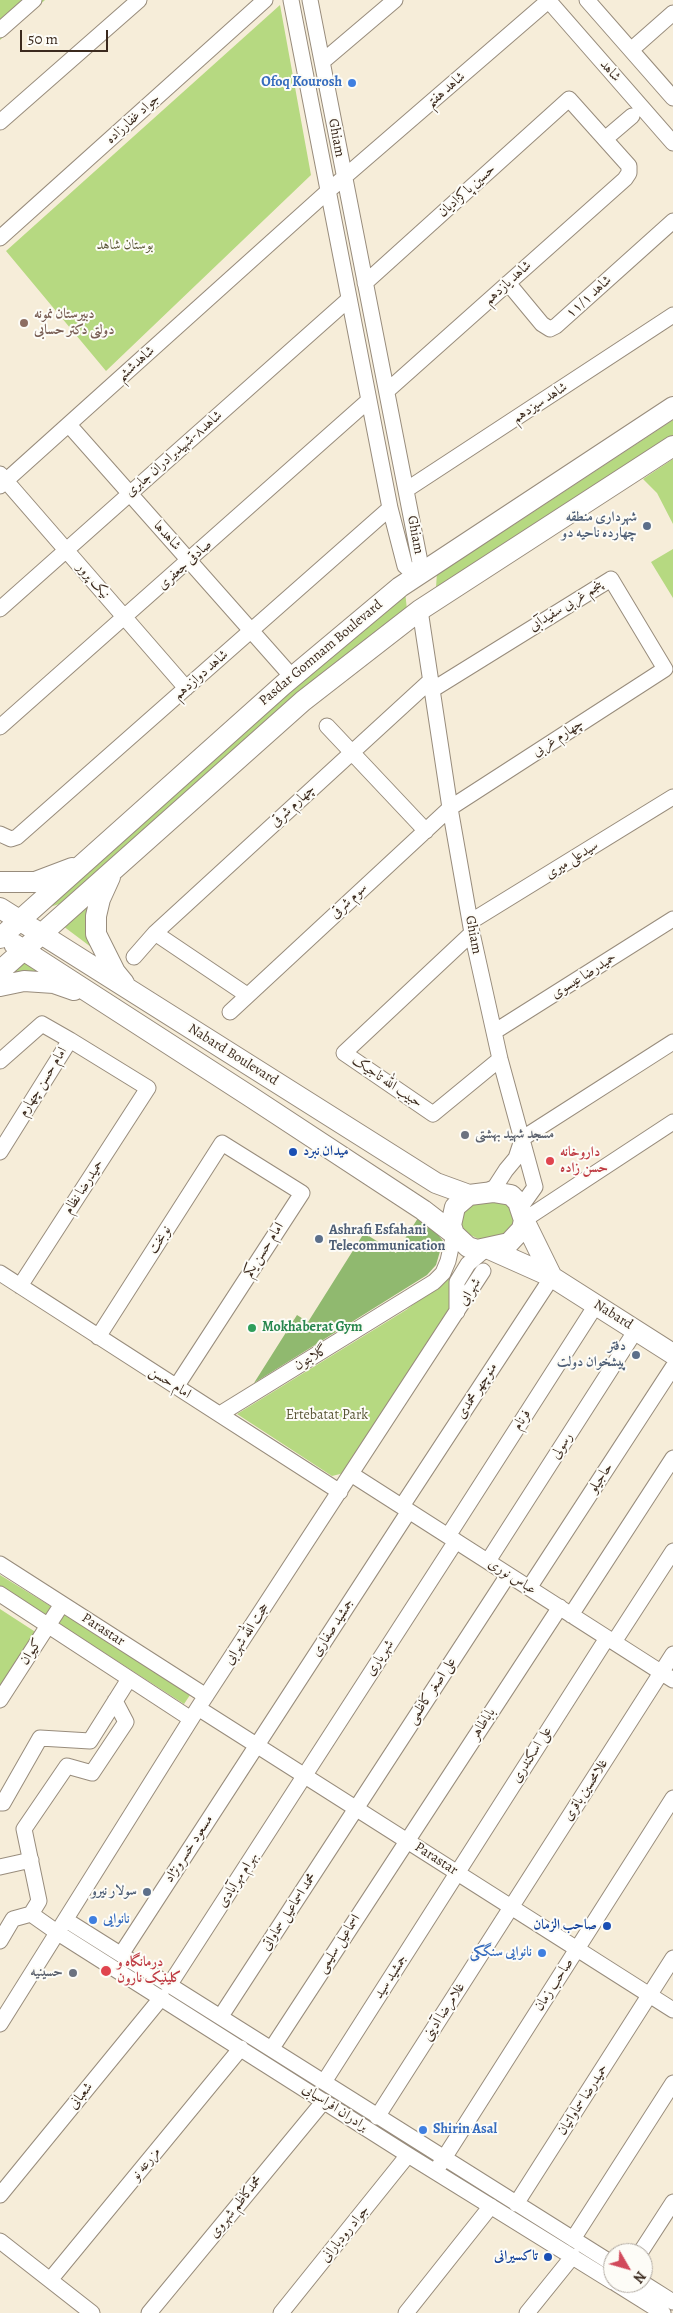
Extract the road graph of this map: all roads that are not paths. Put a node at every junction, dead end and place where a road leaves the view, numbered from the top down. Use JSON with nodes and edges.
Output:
{"nodes":[{"id":1,"x":34,"y":0,"type":"edge"},
{"id":2,"x":139,"y":0,"type":"edge"},
{"id":3,"x":265,"y":0,"type":"edge"},
{"id":4,"x":291,"y":0,"type":"edge"},
{"id":5,"x":310,"y":0,"type":"edge"},
{"id":6,"x":394,"y":0,"type":"edge"},
{"id":7,"x":548,"y":0,"type":"edge"},
{"id":8,"x":587,"y":0,"type":"edge"},
{"id":9,"x":673,"y":13,"type":"edge"},
{"id":10,"x":0,"y":30,"type":"edge"},
{"id":11,"x":631,"y":50,"type":"junction"},
{"id":12,"x":322,"y":62,"type":"junction"},
{"id":13,"x":673,"y":98,"type":"edge"},
{"id":14,"x":632,"y":116,"type":"dead end"},
{"id":15,"x":0,"y":122,"type":"edge"},
{"id":16,"x":605,"y":139,"type":"junction"},
{"id":17,"x":673,"y":143,"type":"edge"},
{"id":18,"x":344,"y":179,"type":"junction"},
{"id":19,"x":327,"y":192,"type":"junction"},
{"id":20,"x":333,"y":219,"type":"junction"},
{"id":21,"x":673,"y":221,"type":"edge"},
{"id":22,"x":0,"y":238,"type":"edge"},
{"id":23,"x":272,"y":242,"type":"junction"},
{"id":24,"x":365,"y":283,"type":"junction"},
{"id":25,"x":508,"y":283,"type":"junction"},
{"id":26,"x":349,"y":300,"type":"junction"},
{"id":27,"x":673,"y":315,"type":"edge"},
{"id":28,"x":386,"y":391,"type":"junction"},
{"id":29,"x":369,"y":400,"type":"junction"},
{"id":30,"x":673,"y":407,"type":"edge"},
{"id":31,"x":68,"y":425,"type":"junction"},
{"id":32,"x":673,"y":446,"type":"edge"},
{"id":33,"x":2,"y":481,"type":"edge"},
{"id":34,"x":406,"y":490,"type":"junction"},
{"id":35,"x":129,"y":494,"type":"junction"},
{"id":36,"x":390,"y":508,"type":"junction"},
{"id":37,"x":66,"y":550,"type":"junction"},
{"id":38,"x":190,"y":561,"type":"junction"},
{"id":39,"x":416,"y":576,"type":"junction"},
{"id":40,"x":0,"y":609,"type":"edge"},
{"id":41,"x":420,"y":610,"type":"junction"},
{"id":42,"x":125,"y":618,"type":"junction"},
{"id":43,"x":252,"y":631,"type":"junction"},
{"id":44,"x":665,"y":668,"type":"joint"},
{"id":45,"x":286,"y":670,"type":"dead end"},
{"id":46,"x":431,"y":685,"type":"junction"},
{"id":47,"x":186,"y":688,"type":"junction"},
{"id":48,"x":327,"y":726,"type":"dead end"},
{"id":49,"x":0,"y":727,"type":"edge"},
{"id":50,"x":351,"y":752,"type":"junction"},
{"id":51,"x":673,"y":797,"type":"edge"},
{"id":52,"x":450,"y":808,"type":"junction"},
{"id":53,"x":426,"y":831,"type":"junction"},
{"id":54,"x":5,"y":836,"type":"edge"},
{"id":55,"x":84,"y":863,"type":"junction"},
{"id":56,"x":113,"y":870,"type":"junction"},
{"id":57,"x":0,"y":882,"type":"edge"},
{"id":58,"x":0,"y":908,"type":"edge"},
{"id":59,"x":673,"y":919,"type":"edge"},
{"id":60,"x":20,"y":921,"type":"junction"},
{"id":61,"x":471,"y":927,"type":"junction"},
{"id":62,"x":155,"y":933,"type":"junction"},
{"id":63,"x":41,"y":934,"type":"junction"},
{"id":64,"x":1,"y":936,"type":"edge"},
{"id":65,"x":23,"y":950,"type":"junction"},
{"id":66,"x":134,"y":957,"type":"dead end"},
{"id":67,"x":0,"y":971,"type":"edge"},
{"id":68,"x":0,"y":986,"type":"edge"},
{"id":69,"x":134,"y":993,"type":"junction"},
{"id":70,"x":247,"y":994,"type":"junction"},
{"id":71,"x":94,"y":996,"type":"junction"},
{"id":72,"x":230,"y":1012,"type":"dead end"},
{"id":73,"x":494,"y":1032,"type":"junction"},
{"id":74,"x":70,"y":1040,"type":"junction"},
{"id":75,"x":673,"y":1042,"type":"edge"},
{"id":76,"x":344,"y":1053,"type":"joint"},
{"id":77,"x":500,"y":1059,"type":"junction"},
{"id":78,"x":0,"y":1061,"type":"edge"},
{"id":79,"x":148,"y":1088,"type":"joint"},
{"id":80,"x":673,"y":1122,"type":"edge"},
{"id":81,"x":523,"y":1138,"type":"junction"},
{"id":82,"x":222,"y":1143,"type":"joint"},
{"id":83,"x":0,"y":1152,"type":"edge"},
{"id":84,"x":478,"y":1194,"type":"junction"},
{"id":85,"x":522,"y":1214,"type":"junction"},
{"id":86,"x":454,"y":1234,"type":"junction"},
{"id":87,"x":487,"y":1248,"type":"junction"},
{"id":88,"x":484,"y":1272,"type":"dead end"},
{"id":89,"x":0,"y":1273,"type":"edge"},
{"id":90,"x":552,"y":1277,"type":"junction"},
{"id":91,"x":20,"y":1286,"type":"junction"},
{"id":92,"x":596,"y":1304,"type":"junction"},
{"id":93,"x":457,"y":1312,"type":"junction"},
{"id":94,"x":636,"y":1330,"type":"junction"},
{"id":95,"x":98,"y":1336,"type":"junction"},
{"id":96,"x":673,"y":1354,"type":"edge"},
{"id":97,"x":673,"y":1367,"type":"edge"},
{"id":98,"x":176,"y":1386,"type":"junction"},
{"id":99,"x":220,"y":1414,"type":"junction"},
{"id":100,"x":673,"y":1458,"type":"edge"},
{"id":101,"x":351,"y":1474,"type":"junction"},
{"id":102,"x":340,"y":1492,"type":"junction"},
{"id":103,"x":405,"y":1509,"type":"junction"},
{"id":104,"x":452,"y":1538,"type":"junction"},
{"id":105,"x":673,"y":1551,"type":"edge"},
{"id":106,"x":488,"y":1562,"type":"junction"},
{"id":107,"x":0,"y":1564,"type":"edge"},
{"id":108,"x":508,"y":1574,"type":"junction"},
{"id":109,"x":529,"y":1588,"type":"junction"},
{"id":110,"x":0,"y":1594,"type":"edge"},
{"id":111,"x":62,"y":1604,"type":"junction"},
{"id":112,"x":565,"y":1611,"type":"junction"},
{"id":113,"x":48,"y":1625,"type":"junction"},
{"id":114,"x":611,"y":1640,"type":"junction"},
{"id":115,"x":673,"y":1654,"type":"edge"},
{"id":116,"x":667,"y":1676,"type":"edge"},
{"id":117,"x":129,"y":1679,"type":"junction"},
{"id":118,"x":0,"y":1700,"type":"edge"},
{"id":119,"x":115,"y":1701,"type":"junction"},
{"id":120,"x":199,"y":1708,"type":"junction"},
{"id":121,"x":256,"y":1745,"type":"junction"},
{"id":122,"x":305,"y":1776,"type":"junction"},
{"id":123,"x":673,"y":1798,"type":"edge"},
{"id":124,"x":0,"y":1803,"type":"edge"},
{"id":125,"x":356,"y":1808,"type":"junction"},
{"id":126,"x":407,"y":1841,"type":"junction"},
{"id":127,"x":31,"y":1860,"type":"junction"},
{"id":128,"x":0,"y":1867,"type":"edge"},
{"id":129,"x":458,"y":1873,"type":"junction"},
{"id":130,"x":511,"y":1907,"type":"junction"},
{"id":131,"x":31,"y":1914,"type":"junction"},
{"id":132,"x":62,"y":1926,"type":"junction"},
{"id":133,"x":0,"y":1941,"type":"edge"},
{"id":134,"x":577,"y":1949,"type":"junction"},
{"id":135,"x":122,"y":1953,"type":"junction"},
{"id":136,"x":673,"y":1958,"type":"edge"},
{"id":137,"x":166,"y":1991,"type":"junction"},
{"id":138,"x":649,"y":1995,"type":"junction"},
{"id":139,"x":673,"y":2010,"type":"edge"},
{"id":140,"x":221,"y":2016,"type":"junction"},
{"id":141,"x":0,"y":2024,"type":"edge"},
{"id":142,"x":241,"y":2048,"type":"junction"},
{"id":143,"x":272,"y":2048,"type":"junction"},
{"id":144,"x":324,"y":2082,"type":"junction"},
{"id":145,"x":673,"y":2082,"type":"edge"},
{"id":146,"x":324,"y":2101,"type":"junction"},
{"id":147,"x":377,"y":2116,"type":"junction"},
{"id":148,"x":408,"y":2155,"type":"junction"},
{"id":149,"x":444,"y":2158,"type":"junction"},
{"id":150,"x":435,"y":2171,"type":"junction"},
{"id":151,"x":0,"y":2195,"type":"edge"},
{"id":152,"x":673,"y":2202,"type":"edge"},
{"id":153,"x":516,"y":2204,"type":"junction"},
{"id":154,"x":491,"y":2206,"type":"junction"},
{"id":155,"x":573,"y":2239,"type":"junction"},
{"id":156,"x":0,"y":2241,"type":"edge"},
{"id":157,"x":646,"y":2243,"type":"edge"},
{"id":158,"x":573,"y":2256,"type":"junction"},
{"id":159,"x":603,"y":2258,"type":"edge"},
{"id":160,"x":603,"y":2275,"type":"edge"},
{"id":161,"x":50,"y":2280,"type":"junction"},
{"id":162,"x":653,"y":2289,"type":"edge"},
{"id":163,"x":629,"y":2293,"type":"edge"},
{"id":164,"x":673,"y":2302,"type":"edge"},
{"id":165,"x":653,"y":2311,"type":"edge"},
{"id":166,"x":92,"y":2313,"type":"edge"},
{"id":167,"x":149,"y":2313,"type":"edge"},
{"id":168,"x":281,"y":2313,"type":"edge"},
{"id":169,"x":406,"y":2313,"type":"edge"},
{"id":170,"x":527,"y":2313,"type":"edge"}],
"edges":[{"from":1,"to":10,"type":"street"},
{"from":2,"to":15,"type":"street"},
{"from":3,"to":22,"type":"street","name":"جواد غفارزاده"},
{"from":4,"to":19,"type":"street","name":"Ghiam"},
{"from":5,"to":12,"type":"street","name":"Ghiam"},
{"from":6,"to":12,"type":"street"},
{"from":7,"to":17,"type":"street","name":"شاهد"},
{"from":7,"to":18,"type":"street","name":"شاهد هفتم"},
{"from":8,"to":11,"type":"street"},
{"from":9,"to":11,"type":"street"},
{"from":11,"to":13,"type":"street"},
{"from":12,"to":18,"type":"street","name":"Ghiam"},
{"from":14,"to":16,"type":"street"},
{"from":16,"to":24,"type":"street","name":"حسین پاکزادیان"},
{"from":16,"to":25,"type":"street","name":"شاهد یازدهم"},
{"from":18,"to":19,"type":"street","name":"شاهد هفتم"},
{"from":18,"to":24,"type":"street","name":"Ghiam"},
{"from":19,"to":20,"type":"street","name":"Ghiam"},
{"from":19,"to":23,"type":"street","name":"شاهدششم"},
{"from":20,"to":23,"type":"street","name":"شاهدششم"},
{"from":20,"to":26,"type":"street","name":"Ghiam"},
{"from":21,"to":25,"type":"street","name":"شاهد ۱۱/۱"},
{"from":23,"to":31,"type":"street","name":"شاهدششم"},
{"from":24,"to":28,"type":"street","name":"Ghiam"},
{"from":25,"to":28,"type":"street","name":"شاهد یازدهم"},
{"from":26,"to":29,"type":"street","name":"Ghiam"},
{"from":26,"to":35,"type":"street","name":"شاهد۸-شهیدبرادران جابری"},
{"from":27,"to":34,"type":"street","name":"شاهد سیزدهم"},
{"from":28,"to":34,"type":"street","name":"Ghiam"},
{"from":29,"to":36,"type":"street","name":"Ghiam"},
{"from":29,"to":38,"type":"street","name":"صادقی جعفری"},
{"from":30,"to":39,"type":"main road","name":"Pasdar Gomnam Boulevard"},
{"from":31,"to":33,"type":"street","name":"شاهدششم"},
{"from":31,"to":35,"type":"street","name":"شاهدها"},
{"from":32,"to":41,"type":"main road","name":"Pasdar Gomnam Boulevard"},
{"from":33,"to":37,"type":"street","name":"نیک پرور"},
{"from":34,"to":39,"type":"street","name":"Ghiam"},
{"from":35,"to":37,"type":"street","name":"شاهد۸-شهیدبرادران جابری"},
{"from":35,"to":38,"type":"street","name":"شاهدها"},
{"from":36,"to":39,"type":"street","name":"Ghiam"},
{"from":36,"to":43,"type":"street","name":"شاهد دوازدهم"},
{"from":37,"to":40,"type":"street","name":"شاهد۸-شهیدبرادران جابری"},
{"from":37,"to":42,"type":"street","name":"نیک پرور"},
{"from":38,"to":42,"type":"street","name":"صادقی جعفری"},
{"from":38,"to":43,"type":"street","name":"شاهدها"},
{"from":39,"to":55,"type":"main road","name":"Pasdar Gomnam Boulevard"},
{"from":41,"to":46,"type":"street","name":"Ghiam"},
{"from":41,"to":56,"type":"main road","name":"Pasdar Gomnam Boulevard"},
{"from":42,"to":47,"type":"street","name":"نیک پرور"},
{"from":42,"to":49,"type":"street","name":"صادقی جعفری"},
{"from":43,"to":45,"type":"street","name":"شاهدها"},
{"from":43,"to":47,"type":"street","name":"شاهد دوازدهم"},
{"from":44,"to":46,"type":"street","name":"پنجم غربی سفیدآبی"},
{"from":44,"to":52,"type":"street","name":"چهارم غربی"},
{"from":46,"to":50,"type":"street","name":"چهارم شرقی"},
{"from":46,"to":52,"type":"street","name":"Ghiam"},
{"from":47,"to":54,"type":"street","name":"شاهد دوازدهم"},
{"from":48,"to":50,"type":"street"},
{"from":50,"to":53,"type":"street"},
{"from":50,"to":62,"type":"street","name":"چهارم شرقی"},
{"from":51,"to":61,"type":"street","name":"سیدعلی میری"},
{"from":52,"to":53,"type":"street","name":"سوم شرقی"},
{"from":52,"to":61,"type":"street","name":"Ghiam"},
{"from":53,"to":70,"type":"street","name":"سوم شرقی"},
{"from":55,"to":57,"type":"main road"},
{"from":55,"to":60,"type":"main road","name":"Pasdar Gomnam Boulevard"},
{"from":56,"to":63,"type":"main road","name":"Pasdar Gomnam Boulevard"},
{"from":56,"to":69,"type":"main road"},
{"from":58,"to":60,"type":"main road","name":"Nabard Boulevard"},
{"from":59,"to":73,"type":"street","name":"حمیدرضا عیسوی"},
{"from":60,"to":63,"type":"main road","name":"Nabard Boulevard"},
{"from":60,"to":64,"type":"main road","name":"Pasdar Gomnam Boulevard"},
{"from":61,"to":73,"type":"street","name":"Ghiam"},
{"from":61,"to":76,"type":"street","name":"سیدعلی میری"},
{"from":62,"to":66,"type":"street","name":"چهارم شرقی"},
{"from":62,"to":70,"type":"street"},
{"from":63,"to":65,"type":"main road","name":"Pasdar Gomnam Boulevard"},
{"from":63,"to":69,"type":"main road","name":"Nabard Boulevard"},
{"from":64,"to":65,"type":"main road","name":"Nabard Boulevard"},
{"from":65,"to":67,"type":"main road","name":"Pasdar Gomnam Boulevard"},
{"from":65,"to":71,"type":"main road","name":"Nabard Boulevard"},
{"from":68,"to":71,"type":"main road"},
{"from":69,"to":84,"type":"main road","name":"Nabard Boulevard"},
{"from":70,"to":72,"type":"street","name":"سوم شرقی"},
{"from":71,"to":86,"type":"main road","name":"Nabard Boulevard"},
{"from":73,"to":77,"type":"street","name":"Ghiam"},
{"from":74,"to":78,"type":"street"},
{"from":74,"to":79,"type":"street","name":"امام حسن چهارم"},
{"from":74,"to":83,"type":"street","name":"امام حسن چهارم"},
{"from":75,"to":81,"type":"street"},
{"from":76,"to":77,"type":"street","name":"حبیب الله تاجیک"},
{"from":77,"to":81,"type":"street","name":"Ghiam"},
{"from":79,"to":91,"type":"street","name":"حمیدرضا نظام"},
{"from":80,"to":85,"type":"street"},
{"from":81,"to":84,"type":"street"},
{"from":81,"to":85,"type":"street","name":"Ghiam"},
{"from":82,"to":95,"type":"street","name":"نوبخت"},
{"from":82,"to":98,"type":"street","name":"امام حسن یکم"},
{"from":84,"to":85,"type":"main road"},
{"from":84,"to":86,"type":"main road"},
{"from":85,"to":87,"type":"main road"},
{"from":85,"to":90,"type":"main road"},
{"from":86,"to":87,"type":"main road"},
{"from":86,"to":99,"type":"street","name":"گلابتون"},
{"from":87,"to":90,"type":"main road","name":"Nabard"},
{"from":87,"to":93,"type":"street"},
{"from":88,"to":93,"type":"street","name":"شهرابی"},
{"from":89,"to":91,"type":"street","name":"امام حسن"},
{"from":90,"to":92,"type":"main road","name":"Nabard"},
{"from":90,"to":103,"type":"street","name":"منوچهر محمدی"},
{"from":91,"to":95,"type":"street","name":"امام حسن"},
{"from":92,"to":94,"type":"main road","name":"Nabard"},
{"from":92,"to":104,"type":"street","name":"فرنام"},
{"from":93,"to":101,"type":"street","name":"حجت الله شهرابی"},
{"from":94,"to":96,"type":"main road","name":"Nabard"},
{"from":94,"to":106,"type":"street","name":"رسولى"},
{"from":95,"to":98,"type":"street","name":"امام حسن"},
{"from":97,"to":109,"type":"street","name":"حاجیلو"},
{"from":98,"to":99,"type":"street","name":"امام حسن"},
{"from":99,"to":102,"type":"street","name":"امام حسن"},
{"from":100,"to":112,"type":"street","name":"باباطاهر"},
{"from":101,"to":102,"type":"street","name":"حجت الله شهرابی"},
{"from":101,"to":103,"type":"street","name":"عباس نوری"},
{"from":102,"to":120,"type":"street","name":"حجت الله شهرابی"},
{"from":103,"to":104,"type":"street","name":"عباس نوری"},
{"from":103,"to":121,"type":"street","name":"جمشید صفاری"},
{"from":104,"to":106,"type":"street","name":"عباس نوری"},
{"from":104,"to":122,"type":"street","name":"شهریاری"},
{"from":105,"to":114,"type":"street","name":"علی اسکندری"},
{"from":106,"to":108,"type":"street","name":"عباس نوری"},
{"from":107,"to":111,"type":"street","name":"Parastar"},
{"from":108,"to":109,"type":"street","name":"عباس نوری"},
{"from":108,"to":125,"type":"street","name":"علی اصغر کاظمی"},
{"from":109,"to":112,"type":"street","name":"عباس نوری"},
{"from":110,"to":113,"type":"street","name":"Parastar"},
{"from":111,"to":113,"type":"street","name":"کیوان"},
{"from":111,"to":120,"type":"street","name":"Parastar"},
{"from":112,"to":114,"type":"street","name":"عباس نوری"},
{"from":112,"to":126,"type":"street","name":"باباطاهر"},
{"from":113,"to":117,"type":"street","name":"Parastar"},
{"from":113,"to":118,"type":"street","name":"کیوان"},
{"from":114,"to":116,"type":"street","name":"عباس نوری"},
{"from":114,"to":129,"type":"street","name":"علی اسکندری"},
{"from":115,"to":116,"type":"street","name":"غلامحسین باقری"},
{"from":116,"to":130,"type":"street","name":"غلامحسین باقری"},
{"from":117,"to":119,"type":"street"},
{"from":117,"to":120,"type":"street","name":"Parastar"},
{"from":119,"to":124,"type":"street"},
{"from":119,"to":127,"type":"street"},
{"from":120,"to":121,"type":"street","name":"Parastar"},
{"from":120,"to":132,"type":"street","name":"حجت الله شهرابی"},
{"from":121,"to":122,"type":"street","name":"Parastar"},
{"from":121,"to":135,"type":"street","name":"مسعود خسرونژاد"},
{"from":122,"to":125,"type":"street","name":"Parastar"},
{"from":122,"to":137,"type":"street","name":"بهرام مهرآبادی"},
{"from":123,"to":134,"type":"street","name":"صاحب زمان"},
{"from":125,"to":126,"type":"street","name":"Parastar"},
{"from":125,"to":140,"type":"street","name":"محمد اسماعیل سماواتی"},
{"from":126,"to":129,"type":"street","name":"Parastar"},
{"from":126,"to":143,"type":"street","name":"اسماعیل سلیمی"},
{"from":127,"to":128,"type":"street"},
{"from":127,"to":131,"type":"street"},
{"from":129,"to":130,"type":"street","name":"Parastar"},
{"from":129,"to":144,"type":"street","name":"جمشید سید"},
{"from":130,"to":134,"type":"street","name":"Parastar"},
{"from":130,"to":147,"type":"street","name":"غلامرضا آدینی"},
{"from":131,"to":132,"type":"street"},
{"from":131,"to":133,"type":"street"},
{"from":132,"to":135,"type":"street","name":"برادران افراسیابی"},
{"from":132,"to":137,"type":"street","name":"برادران افراسیابی"},
{"from":132,"to":141,"type":"street","name":"حجت الله شهرابی"},
{"from":134,"to":138,"type":"street","name":"Parastar"},
{"from":134,"to":149,"type":"street","name":"صاحب زمان"},
{"from":135,"to":137,"type":"street","name":"برادران افراسیابی"},
{"from":136,"to":138,"type":"street","name":"حمیدرضا سماواتیان"},
{"from":137,"to":140,"type":"street","name":"برادران افراسیابی"},
{"from":137,"to":142,"type":"street","name":"برادران افراسیابی"},
{"from":137,"to":151,"type":"street","name":"شعبانی"},
{"from":138,"to":139,"type":"street","name":"Parastar"},
{"from":138,"to":153,"type":"street","name":"حمیدرضا سماواتیان"},
{"from":140,"to":143,"type":"street","name":"برادران افراسیابی"},
{"from":142,"to":146,"type":"street","name":"برادران افراسیابی"},
{"from":142,"to":161,"type":"street","name":"مزرعه نو"},
{"from":143,"to":144,"type":"street","name":"برادران افراسیابی"},
{"from":144,"to":147,"type":"street","name":"برادران افراسیابی"},
{"from":145,"to":155,"type":"street"},
{"from":146,"to":148,"type":"street","name":"برادران افراسیابی"},
{"from":146,"to":167,"type":"street","name":"محمدکاظم شهروی"},
{"from":147,"to":149,"type":"street","name":"برادران افراسیابی"},
{"from":148,"to":150,"type":"street","name":"برادران افراسیابی"},
{"from":148,"to":168,"type":"street","name":"جواد رودبارانی"},
{"from":149,"to":150,"type":"street","name":"صاحب زمان"},
{"from":149,"to":153,"type":"street","name":"برادران افراسیابی"},
{"from":150,"to":154,"type":"street","name":"برادران افراسیابی"},
{"from":152,"to":157,"type":"street"},
{"from":153,"to":155,"type":"street","name":"برادران افراسیابی"},
{"from":154,"to":158,"type":"street","name":"برادران افراسیابی"},
{"from":154,"to":169,"type":"street"},
{"from":155,"to":159,"type":"street","name":"برادران افراسیابی"},
{"from":156,"to":161,"type":"street"},
{"from":158,"to":160,"type":"street","name":"برادران افراسیابی"},
{"from":158,"to":170,"type":"street"},
{"from":161,"to":166,"type":"street"},
{"from":162,"to":164,"type":"street"},
{"from":163,"to":165,"type":"street","name":"برادران افراسیابی"}]}
